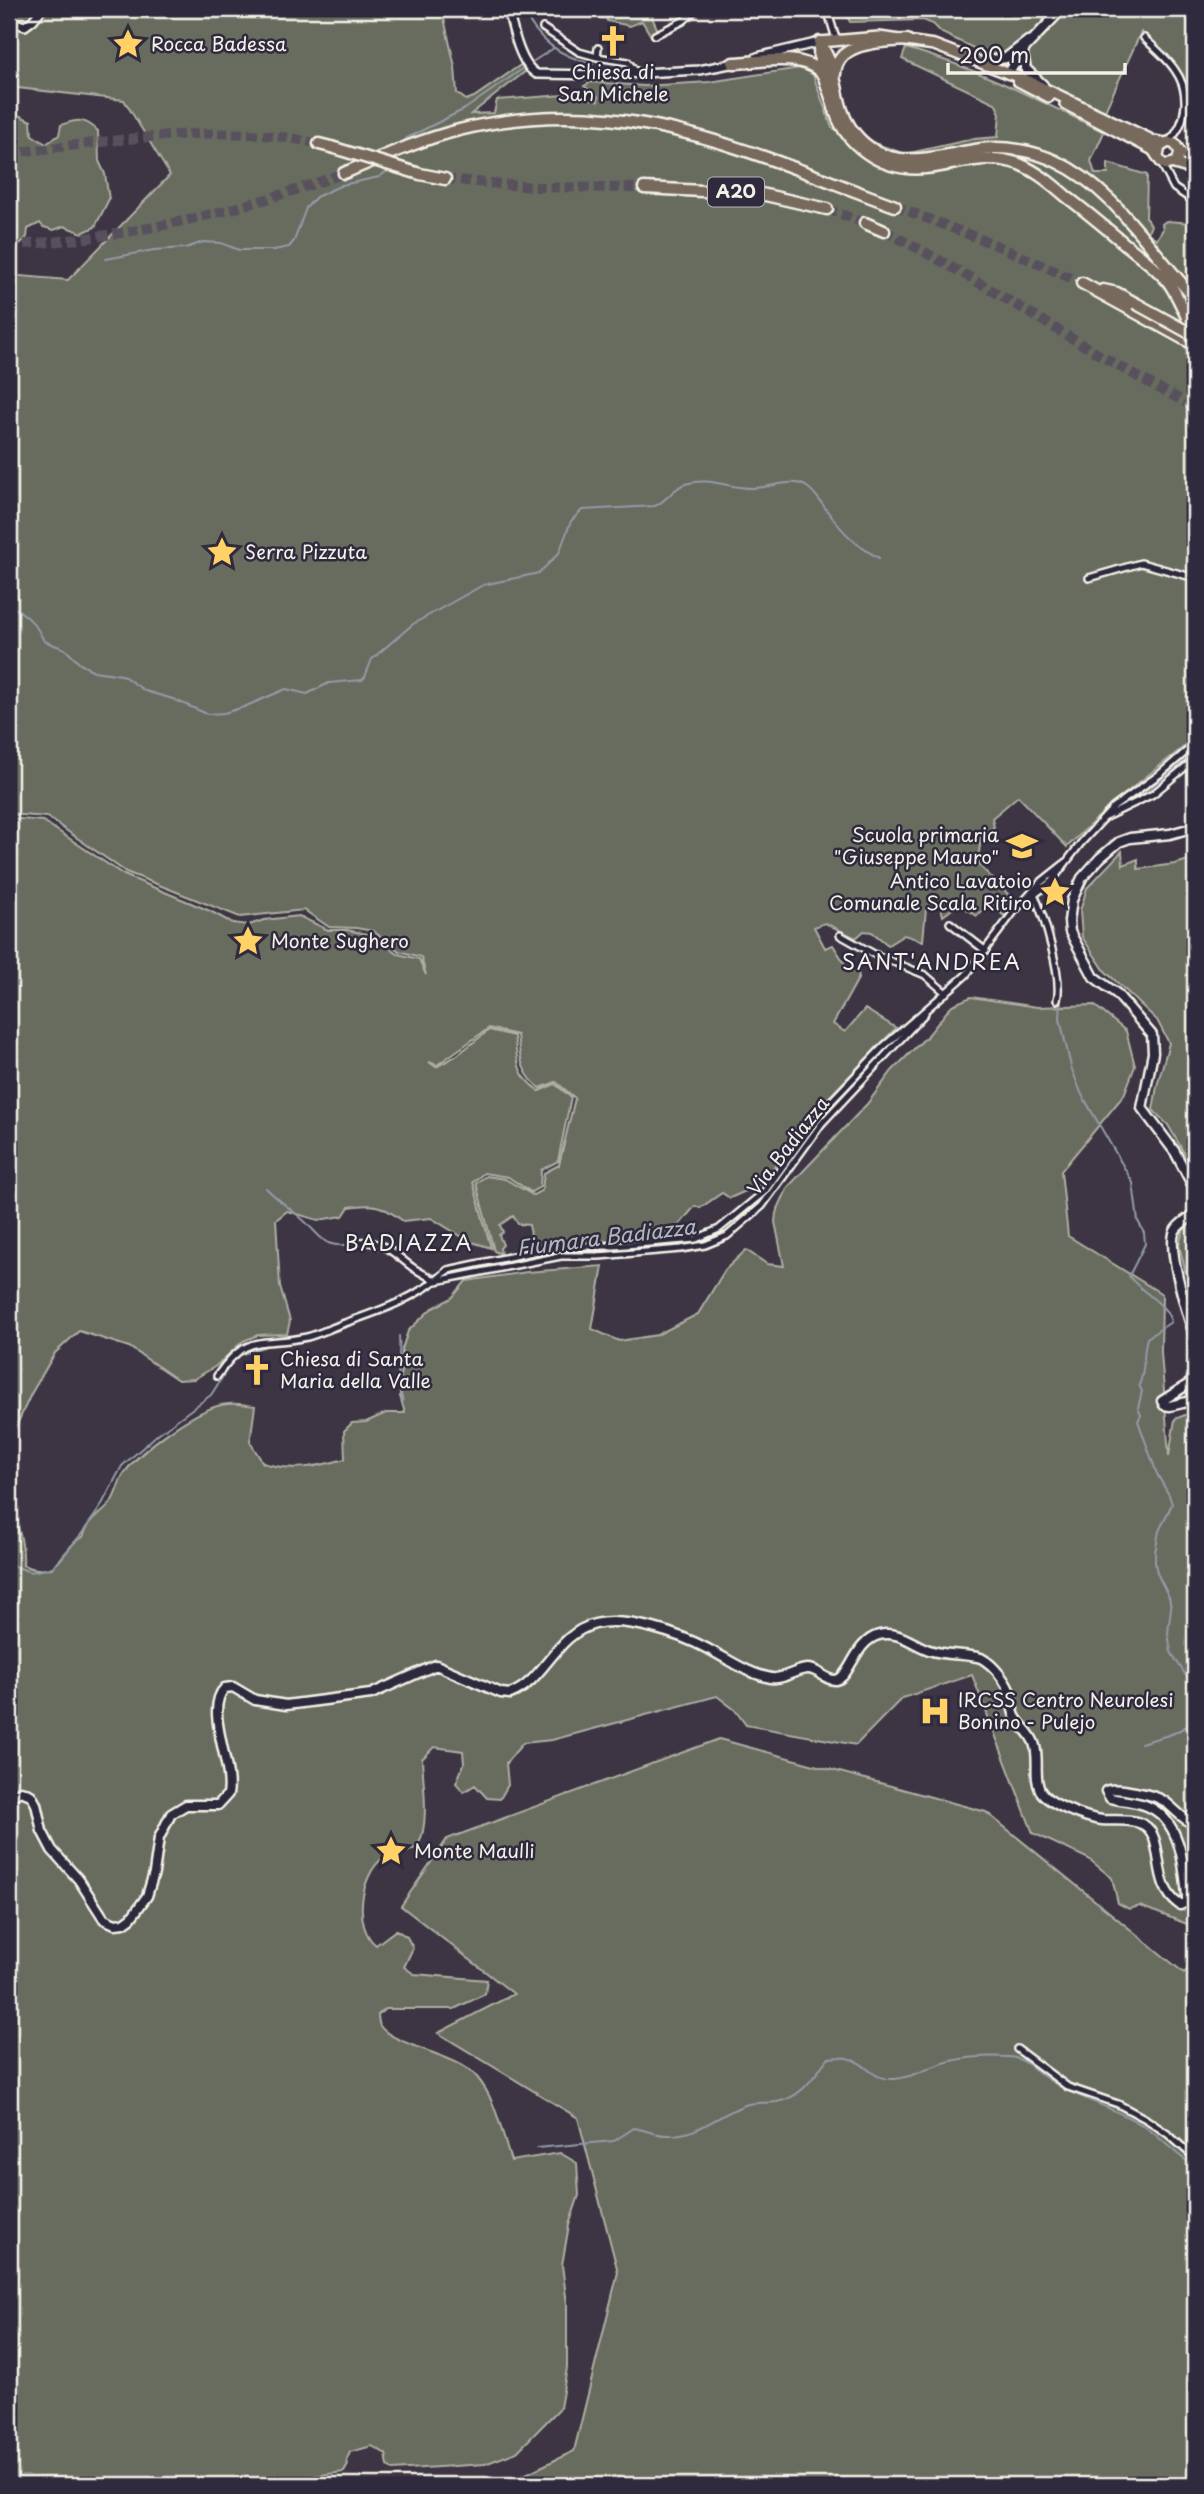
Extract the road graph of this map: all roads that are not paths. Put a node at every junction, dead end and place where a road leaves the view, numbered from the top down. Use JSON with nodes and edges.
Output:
{"nodes":[{"id":1,"x":41,"y":9,"type":"edge"},
{"id":2,"x":508,"y":9,"type":"edge"},
{"id":3,"x":697,"y":9,"type":"edge"},
{"id":4,"x":827,"y":9,"type":"edge"},
{"id":5,"x":1062,"y":9,"type":"edge"},
{"id":6,"x":9,"y":21,"type":"edge"},
{"id":7,"x":543,"y":28,"type":"dead end"},
{"id":8,"x":1039,"y":33,"type":"junction"},
{"id":9,"x":655,"y":35,"type":"dead end"},
{"id":10,"x":1144,"y":38,"type":"dead end"},
{"id":11,"x":836,"y":39,"type":"junction"},
{"id":12,"x":907,"y":40,"type":"junction"},
{"id":13,"x":820,"y":42,"type":"junction"},
{"id":14,"x":597,"y":48,"type":"dead end"},
{"id":15,"x":1024,"y":52,"type":"junction"},
{"id":16,"x":1013,"y":53,"type":"junction"},
{"id":17,"x":597,"y":57,"type":"junction"},
{"id":18,"x":978,"y":62,"type":"junction"},
{"id":19,"x":733,"y":63,"type":"junction"},
{"id":20,"x":637,"y":73,"type":"junction"},
{"id":21,"x":1007,"y":74,"type":"junction"},
{"id":22,"x":830,"y":79,"type":"junction"},
{"id":23,"x":1060,"y":96,"type":"junction"},
{"id":24,"x":1179,"y":130,"type":"junction"},
{"id":25,"x":1166,"y":143,"type":"junction"},
{"id":26,"x":319,"y":144,"type":"tunnel mouth"},
{"id":27,"x":1179,"y":150,"type":"junction"},
{"id":28,"x":1159,"y":159,"type":"junction"},
{"id":29,"x":948,"y":160,"type":"junction"},
{"id":30,"x":1195,"y":161,"type":"edge"},
{"id":31,"x":1173,"y":165,"type":"junction"},
{"id":32,"x":1195,"y":170,"type":"edge"},
{"id":33,"x":344,"y":173,"type":"tunnel mouth"},
{"id":34,"x":445,"y":178,"type":"tunnel mouth"},
{"id":35,"x":1168,"y":179,"type":"junction"},
{"id":36,"x":644,"y":188,"type":"tunnel mouth"},
{"id":37,"x":1195,"y":202,"type":"edge"},
{"id":38,"x":895,"y":206,"type":"tunnel mouth"},
{"id":39,"x":827,"y":209,"type":"tunnel mouth"},
{"id":40,"x":865,"y":223,"type":"tunnel mouth"},
{"id":41,"x":884,"y":231,"type":"tunnel mouth"},
{"id":42,"x":1086,"y":285,"type":"tunnel mouth"},
{"id":43,"x":1195,"y":298,"type":"edge"},
{"id":44,"x":1136,"y":308,"type":"junction"},
{"id":45,"x":1195,"y":336,"type":"edge"},
{"id":46,"x":1195,"y":345,"type":"edge"},
{"id":47,"x":1089,"y":578,"type":"dead end"},
{"id":48,"x":1195,"y":578,"type":"edge"},
{"id":49,"x":1195,"y":744,"type":"edge"},
{"id":50,"x":1195,"y":759,"type":"edge"},
{"id":51,"x":1103,"y":819,"type":"junction"},
{"id":52,"x":1195,"y":827,"type":"edge"},
{"id":53,"x":1034,"y":893,"type":"junction"},
{"id":54,"x":950,"y":923,"type":"dead end"},
{"id":55,"x":840,"y":934,"type":"dead end"},
{"id":56,"x":986,"y":951,"type":"junction"},
{"id":57,"x":946,"y":993,"type":"junction"},
{"id":58,"x":1057,"y":1000,"type":"dead end"},
{"id":59,"x":928,"y":1009,"type":"junction"},
{"id":60,"x":1195,"y":1190,"type":"edge"},
{"id":61,"x":756,"y":1199,"type":"junction"},
{"id":62,"x":762,"y":1206,"type":"junction"},
{"id":63,"x":1195,"y":1213,"type":"edge"},
{"id":64,"x":358,"y":1242,"type":"dead end"},
{"id":65,"x":436,"y":1281,"type":"junction"},
{"id":66,"x":1195,"y":1338,"type":"edge"},
{"id":67,"x":217,"y":1376,"type":"dead end"},
{"id":68,"x":1195,"y":1380,"type":"edge"},
{"id":69,"x":1195,"y":1400,"type":"edge"},
{"id":70,"x":9,"y":1797,"type":"edge"},
{"id":71,"x":1195,"y":1825,"type":"edge"},
{"id":72,"x":1017,"y":2049,"type":"dead end"},
{"id":73,"x":1195,"y":2158,"type":"edge"}],
"edges":[{"from":1,"to":6,"type":"street"},
{"from":2,"to":20,"type":"street"},
{"from":3,"to":9,"type":"street"},
{"from":4,"to":11,"type":"street"},
{"from":5,"to":8,"type":"main road"},
{"from":7,"to":17,"type":"street"},
{"from":8,"to":15,"type":"main road"},
{"from":8,"to":16,"type":"main road"},
{"from":10,"to":24,"type":"street"},
{"from":11,"to":12,"type":"main road"},
{"from":11,"to":13,"type":"main road"},
{"from":12,"to":18,"type":"main road"},
{"from":12,"to":22,"type":"highway"},
{"from":13,"to":19,"type":"street"},
{"from":13,"to":22,"type":"highway"},
{"from":14,"to":17,"type":"street"},
{"from":15,"to":21,"type":"main road"},
{"from":15,"to":23,"type":"main road"},
{"from":16,"to":18,"type":"main road"},
{"from":16,"to":21,"type":"main road"},
{"from":17,"to":20,"type":"street"},
{"from":18,"to":21,"type":"main road"},
{"from":19,"to":20,"type":"street"},
{"from":19,"to":22,"type":"highway"},
{"from":21,"to":23,"type":"main road"},
{"from":21,"to":28,"type":"main road"},
{"from":22,"to":29,"type":"highway"},
{"from":23,"to":25,"type":"main road"},
{"from":24,"to":25,"type":"street"},
{"from":24,"to":27,"type":"street"},
{"from":25,"to":27,"type":"main road"},
{"from":25,"to":28,"type":"main road"},
{"from":26,"to":34,"type":"highway","bridge":true},
{"from":27,"to":30,"type":"main road"},
{"from":27,"to":31,"type":"main road"},
{"from":28,"to":31,"type":"main road"},
{"from":28,"to":35,"type":"street"},
{"from":29,"to":43,"type":"highway"},
{"from":29,"to":45,"type":"highway"},
{"from":31,"to":32,"type":"main road"},
{"from":31,"to":35,"type":"street"},
{"from":33,"to":38,"type":"highway","number":"A20"},
{"from":35,"to":37,"type":"street"},
{"from":36,"to":39,"type":"highway","number":"A20"},
{"from":40,"to":41,"type":"highway"},
{"from":42,"to":44,"type":"highway"},
{"from":44,"to":45,"type":"highway","bridge":true},
{"from":44,"to":46,"type":"highway"},
{"from":47,"to":48,"type":"street"},
{"from":49,"to":51,"type":"street"},
{"from":50,"to":51,"type":"street"},
{"from":51,"to":53,"type":"street","name":"Via Badiazza"},
{"from":52,"to":60,"type":"main road"},
{"from":53,"to":56,"type":"street","name":"Via Badiazza"},
{"from":53,"to":58,"type":"street"},
{"from":54,"to":56,"type":"street"},
{"from":55,"to":57,"type":"street"},
{"from":56,"to":57,"type":"street","name":"Via Badiazza"},
{"from":57,"to":59,"type":"street","name":"Via Badiazza"},
{"from":59,"to":61,"type":"street","name":"Via Badiazza"},
{"from":59,"to":62,"type":"street","name":"Via Badiazza"},
{"from":61,"to":62,"type":"street"},
{"from":61,"to":65,"type":"street","name":"Via Badiazza"},
{"from":62,"to":65,"type":"street","name":"Via Badiazza"},
{"from":63,"to":66,"type":"main road"},
{"from":64,"to":65,"type":"street"},
{"from":65,"to":67,"type":"street","name":"Via Badiazza"},
{"from":68,"to":69,"type":"main road"},
{"from":70,"to":71,"type":"main road"},
{"from":72,"to":73,"type":"street"}]}
